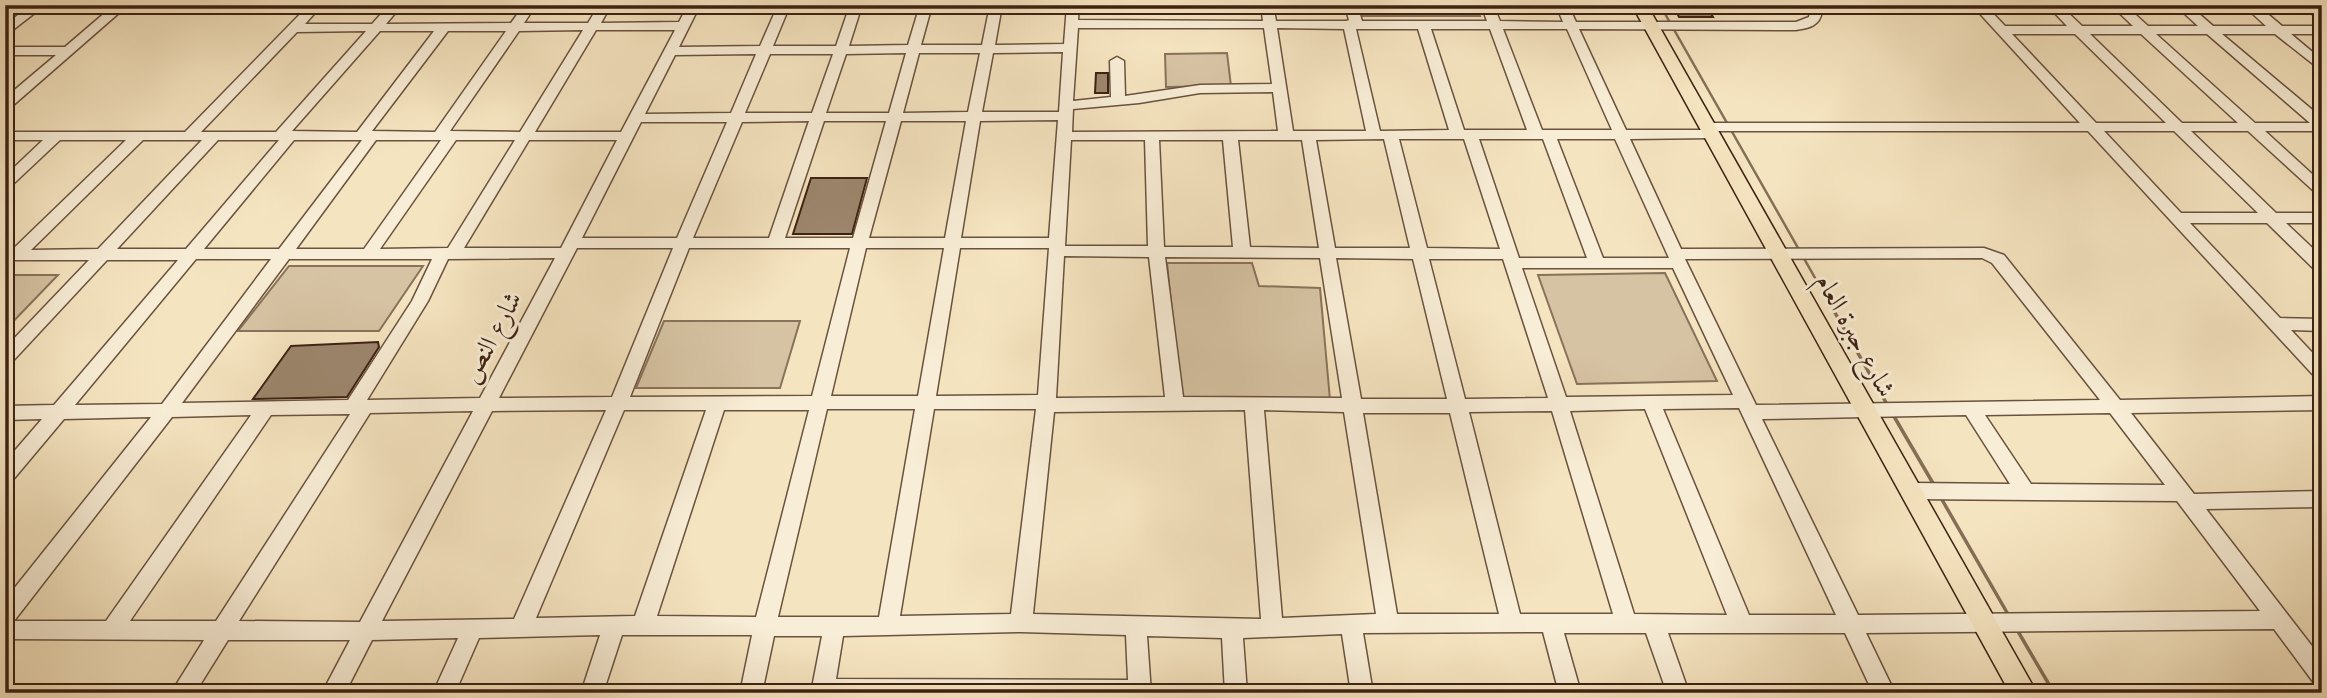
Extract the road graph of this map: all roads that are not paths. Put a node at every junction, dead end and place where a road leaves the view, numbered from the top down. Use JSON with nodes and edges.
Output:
{"nodes":[{"id":1,"x":39,"y":5,"type":"edge"},
{"id":2,"x":122,"y":5,"type":"edge"},
{"id":3,"x":316,"y":5,"type":"edge"},
{"id":4,"x":396,"y":5,"type":"edge"},
{"id":5,"x":530,"y":5,"type":"edge"},
{"id":6,"x":606,"y":5,"type":"edge"},
{"id":7,"x":694,"y":5,"type":"edge"},
{"id":8,"x":784,"y":5,"type":"edge"},
{"id":9,"x":856,"y":5,"type":"edge"},
{"id":10,"x":926,"y":5,"type":"edge"},
{"id":11,"x":996,"y":5,"type":"edge"},
{"id":12,"x":1073,"y":5,"type":"edge"},
{"id":13,"x":1267,"y":5,"type":"edge"},
{"id":14,"x":1351,"y":5,"type":"edge"},
{"id":15,"x":1488,"y":5,"type":"edge"},
{"id":16,"x":1562,"y":5,"type":"edge"},
{"id":17,"x":1639,"y":5,"type":"edge"},
{"id":18,"x":1811,"y":5,"type":"edge"},
{"id":19,"x":1978,"y":5,"type":"edge"},
{"id":20,"x":2053,"y":5,"type":"edge"},
{"id":21,"x":2117,"y":5,"type":"edge"},
{"id":22,"x":2181,"y":5,"type":"edge"},
{"id":23,"x":2249,"y":5,"type":"edge"},
{"id":24,"x":2306,"y":5,"type":"edge"},
{"id":25,"x":2322,"y":17,"type":"edge"},
{"id":26,"x":1072,"y":24,"type":"junction"},
{"id":27,"x":1269,"y":24,"type":"junction"},
{"id":28,"x":1352,"y":24,"type":"junction"},
{"id":29,"x":1423,"y":24,"type":"junction"},
{"id":30,"x":1650,"y":24,"type":"junction"},
{"id":31,"x":1495,"y":25,"type":"junction"},
{"id":32,"x":1572,"y":25,"type":"junction"},
{"id":33,"x":445,"y":26,"type":"junction"},
{"id":34,"x":515,"y":26,"type":"junction"},
{"id":35,"x":592,"y":26,"type":"junction"},
{"id":36,"x":683,"y":26,"type":"junction"},
{"id":37,"x":376,"y":27,"type":"junction"},
{"id":38,"x":295,"y":28,"type":"junction"},
{"id":39,"x":2001,"y":30,"type":"junction"},
{"id":40,"x":2080,"y":30,"type":"junction"},
{"id":41,"x":2146,"y":30,"type":"junction"},
{"id":42,"x":2211,"y":30,"type":"junction"},
{"id":43,"x":2277,"y":30,"type":"junction"},
{"id":44,"x":2322,"y":30,"type":"edge"},
{"id":45,"x":5,"y":32,"type":"edge"},
{"id":46,"x":843,"y":48,"type":"junction"},
{"id":47,"x":914,"y":48,"type":"junction"},
{"id":48,"x":987,"y":48,"type":"junction"},
{"id":49,"x":1069,"y":48,"type":"junction"},
{"id":50,"x":767,"y":49,"type":"junction"},
{"id":51,"x":5,"y":51,"type":"edge"},
{"id":52,"x":69,"y":51,"type":"junction"},
{"id":53,"x":671,"y":51,"type":"junction"},
{"id":54,"x":1117,"y":61,"type":"dead end"},
{"id":55,"x":2322,"y":67,"type":"edge"},
{"id":56,"x":1279,"y":88,"type":"junction"},
{"id":57,"x":1118,"y":101,"type":"junction"},
{"id":58,"x":5,"y":106,"type":"edge"},
{"id":59,"x":1064,"y":111,"type":"junction"},
{"id":60,"x":974,"y":116,"type":"junction"},
{"id":61,"x":738,"y":117,"type":"junction"},
{"id":62,"x":818,"y":117,"type":"junction"},
{"id":63,"x":896,"y":117,"type":"junction"},
{"id":64,"x":636,"y":118,"type":"junction"},
{"id":65,"x":2322,"y":126,"type":"edge"},
{"id":66,"x":2251,"y":127,"type":"junction"},
{"id":67,"x":2092,"y":128,"type":"junction"},
{"id":68,"x":2181,"y":128,"type":"junction"},
{"id":69,"x":1709,"y":131,"type":"junction"},
{"id":70,"x":1622,"y":133,"type":"junction"},
{"id":71,"x":1230,"y":134,"type":"junction"},
{"id":72,"x":1286,"y":134,"type":"junction"},
{"id":73,"x":1308,"y":134,"type":"junction"},
{"id":74,"x":1382,"y":134,"type":"junction"},
{"id":75,"x":1464,"y":134,"type":"junction"},
{"id":76,"x":1542,"y":134,"type":"junction"},
{"id":77,"x":286,"y":135,"type":"junction"},
{"id":78,"x":367,"y":135,"type":"junction"},
{"id":79,"x":446,"y":135,"type":"junction"},
{"id":80,"x":524,"y":135,"type":"junction"},
{"id":81,"x":5,"y":136,"type":"edge"},
{"id":82,"x":57,"y":136,"type":"junction"},
{"id":83,"x":189,"y":136,"type":"junction"},
{"id":84,"x":213,"y":136,"type":"junction"},
{"id":85,"x":627,"y":136,"type":"junction"},
{"id":86,"x":1064,"y":136,"type":"junction"},
{"id":87,"x":1152,"y":136,"type":"junction"},
{"id":88,"x":138,"y":137,"type":"junction"},
{"id":89,"x":5,"y":184,"type":"edge"},
{"id":90,"x":2322,"y":191,"type":"edge"},
{"id":91,"x":2176,"y":218,"type":"junction"},
{"id":92,"x":2272,"y":218,"type":"junction"},
{"id":93,"x":2322,"y":218,"type":"edge"},
{"id":94,"x":683,"y":243,"type":"junction"},
{"id":95,"x":775,"y":243,"type":"junction"},
{"id":96,"x":859,"y":244,"type":"junction"},
{"id":97,"x":953,"y":244,"type":"junction"},
{"id":98,"x":1056,"y":247,"type":"junction"},
{"id":99,"x":569,"y":248,"type":"junction"},
{"id":100,"x":1156,"y":251,"type":"junction"},
{"id":101,"x":1242,"y":252,"type":"junction"},
{"id":102,"x":448,"y":253,"type":"junction"},
{"id":103,"x":1328,"y":253,"type":"junction"},
{"id":104,"x":1419,"y":253,"type":"junction"},
{"id":105,"x":282,"y":254,"type":"junction"},
{"id":106,"x":368,"y":254,"type":"junction"},
{"id":107,"x":1778,"y":254,"type":"junction"},
{"id":108,"x":11,"y":255,"type":"edge"},
{"id":109,"x":104,"y":255,"type":"junction"},
{"id":110,"x":194,"y":255,"type":"junction"},
{"id":111,"x":1511,"y":258,"type":"junction"},
{"id":112,"x":1678,"y":259,"type":"junction"},
{"id":113,"x":1597,"y":263,"type":"junction"},
{"id":114,"x":2322,"y":267,"type":"edge"},
{"id":115,"x":2276,"y":324,"type":"junction"},
{"id":116,"x":2322,"y":325,"type":"edge"},
{"id":117,"x":5,"y":359,"type":"edge"},
{"id":118,"x":2322,"y":374,"type":"edge"},
{"id":119,"x":1651,"y":402,"type":"junction"},
{"id":120,"x":1045,"y":403,"type":"junction"},
{"id":121,"x":1254,"y":403,"type":"junction"},
{"id":122,"x":2322,"y":403,"type":"edge"},
{"id":123,"x":717,"y":404,"type":"junction"},
{"id":124,"x":821,"y":404,"type":"junction"},
{"id":125,"x":926,"y":404,"type":"junction"},
{"id":126,"x":1175,"y":404,"type":"junction"},
{"id":127,"x":1559,"y":404,"type":"junction"},
{"id":128,"x":617,"y":406,"type":"junction"},
{"id":129,"x":1351,"y":406,"type":"junction"},
{"id":130,"x":1457,"y":406,"type":"junction"},
{"id":131,"x":484,"y":407,"type":"junction"},
{"id":132,"x":1747,"y":407,"type":"junction"},
{"id":133,"x":2116,"y":407,"type":"junction"},
{"id":134,"x":359,"y":408,"type":"junction"},
{"id":135,"x":264,"y":409,"type":"junction"},
{"id":136,"x":1971,"y":409,"type":"junction"},
{"id":137,"x":167,"y":410,"type":"junction"},
{"id":138,"x":1866,"y":411,"type":"junction"},
{"id":139,"x":59,"y":412,"type":"junction"},
{"id":140,"x":5,"y":413,"type":"edge"},
{"id":141,"x":5,"y":476,"type":"edge"},
{"id":142,"x":1912,"y":492,"type":"junction"},
{"id":143,"x":2026,"y":492,"type":"junction"},
{"id":144,"x":2185,"y":497,"type":"junction"},
{"id":145,"x":2322,"y":499,"type":"edge"},
{"id":146,"x":5,"y":616,"type":"edge"},
{"id":147,"x":2280,"y":620,"type":"junction"},
{"id":148,"x":1021,"y":623,"type":"junction"},
{"id":149,"x":1388,"y":623,"type":"junction"},
{"id":150,"x":1512,"y":623,"type":"junction"},
{"id":151,"x":1551,"y":623,"type":"junction"},
{"id":152,"x":1626,"y":623,"type":"junction"},
{"id":153,"x":1985,"y":623,"type":"junction"},
{"id":154,"x":1351,"y":624,"type":"junction"},
{"id":155,"x":1654,"y":624,"type":"junction"},
{"id":156,"x":1742,"y":624,"type":"junction"},
{"id":157,"x":1853,"y":624,"type":"junction"},
{"id":158,"x":643,"y":625,"type":"junction"},
{"id":159,"x":765,"y":625,"type":"junction"},
{"id":160,"x":888,"y":626,"type":"junction"},
{"id":161,"x":1136,"y":626,"type":"junction"},
{"id":162,"x":614,"y":627,"type":"junction"},
{"id":163,"x":834,"y":627,"type":"junction"},
{"id":164,"x":1272,"y":627,"type":"junction"},
{"id":165,"x":113,"y":628,"type":"junction"},
{"id":166,"x":473,"y":628,"type":"junction"},
{"id":167,"x":521,"y":628,"type":"junction"},
{"id":168,"x":1232,"y":629,"type":"junction"},
{"id":169,"x":5,"y":630,"type":"edge"},
{"id":170,"x":222,"y":630,"type":"junction"},
{"id":171,"x":365,"y":631,"type":"junction"},
{"id":172,"x":2322,"y":676,"type":"edge"},
{"id":173,"x":822,"y":691,"type":"edge"},
{"id":174,"x":919,"y":691,"type":"edge"},
{"id":175,"x":1064,"y":692,"type":"edge"},
{"id":176,"x":1140,"y":692,"type":"edge"},
{"id":177,"x":182,"y":693,"type":"edge"},
{"id":178,"x":333,"y":693,"type":"edge"},
{"id":179,"x":444,"y":693,"type":"edge"},
{"id":180,"x":592,"y":693,"type":"edge"},
{"id":181,"x":751,"y":693,"type":"edge"},
{"id":182,"x":1236,"y":693,"type":"edge"},
{"id":183,"x":1362,"y":693,"type":"edge"},
{"id":184,"x":1570,"y":693,"type":"edge"},
{"id":185,"x":1678,"y":693,"type":"edge"},
{"id":186,"x":1884,"y":693,"type":"edge"},
{"id":187,"x":2025,"y":693,"type":"edge"}],
"edges":[{"from":1,"to":45,"type":"street"},
{"from":2,"to":52,"type":"street"},
{"from":3,"to":38,"type":"street"},
{"from":4,"to":37,"type":"street"},
{"from":5,"to":34,"type":"street"},
{"from":6,"to":35,"type":"street"},
{"from":7,"to":36,"type":"street","name":"شارع النص"},
{"from":8,"to":50,"type":"street"},
{"from":9,"to":46,"type":"street"},
{"from":10,"to":47,"type":"street"},
{"from":11,"to":48,"type":"street"},
{"from":12,"to":26,"type":"street"},
{"from":13,"to":27,"type":"street"},
{"from":14,"to":28,"type":"street"},
{"from":15,"to":31,"type":"street"},
{"from":16,"to":32,"type":"street"},
{"from":17,"to":30,"type":"main road","name":"شارع جبرة العام"},
{"from":18,"to":30,"type":"street"},
{"from":19,"to":39,"type":"street"},
{"from":20,"to":40,"type":"street"},
{"from":21,"to":41,"type":"street"},
{"from":22,"to":42,"type":"street"},
{"from":23,"to":43,"type":"street"},
{"from":24,"to":25,"type":"street"},
{"from":26,"to":27,"type":"street"},
{"from":26,"to":49,"type":"street"},
{"from":27,"to":28,"type":"street"},
{"from":27,"to":56,"type":"street"},
{"from":28,"to":29,"type":"street"},
{"from":28,"to":74,"type":"street"},
{"from":29,"to":31,"type":"street"},
{"from":29,"to":75,"type":"street"},
{"from":30,"to":32,"type":"street"},
{"from":30,"to":69,"type":"main road","name":"شارع جبرة العام"},
{"from":31,"to":32,"type":"street"},
{"from":31,"to":76,"type":"street"},
{"from":32,"to":70,"type":"street"},
{"from":33,"to":34,"type":"street"},
{"from":33,"to":37,"type":"street"},
{"from":33,"to":78,"type":"street"},
{"from":34,"to":35,"type":"street"},
{"from":34,"to":79,"type":"street"},
{"from":35,"to":36,"type":"street"},
{"from":35,"to":80,"type":"street"},
{"from":36,"to":53,"type":"street","name":"شارع النص"},
{"from":37,"to":38,"type":"street"},
{"from":37,"to":77,"type":"street"},
{"from":38,"to":83,"type":"street"},
{"from":39,"to":40,"type":"street"},
{"from":39,"to":67,"type":"street"},
{"from":40,"to":41,"type":"street"},
{"from":40,"to":68,"type":"street"},
{"from":41,"to":42,"type":"street"},
{"from":41,"to":66,"type":"street"},
{"from":42,"to":43,"type":"street"},
{"from":42,"to":65,"type":"street"},
{"from":43,"to":44,"type":"street"},
{"from":43,"to":55,"type":"street"},
{"from":46,"to":47,"type":"street"},
{"from":46,"to":50,"type":"street"},
{"from":46,"to":62,"type":"street"},
{"from":47,"to":48,"type":"street"},
{"from":47,"to":63,"type":"street"},
{"from":48,"to":49,"type":"street"},
{"from":48,"to":60,"type":"street"},
{"from":49,"to":59,"type":"street"},
{"from":50,"to":53,"type":"street"},
{"from":50,"to":61,"type":"street"},
{"from":51,"to":52,"type":"street"},
{"from":52,"to":58,"type":"street"},
{"from":53,"to":64,"type":"street","name":"شارع النص"},
{"from":54,"to":57,"type":"street"},
{"from":56,"to":57,"type":"street"},
{"from":56,"to":72,"type":"street"},
{"from":57,"to":59,"type":"street"},
{"from":59,"to":60,"type":"street"},
{"from":59,"to":86,"type":"street"},
{"from":60,"to":63,"type":"street"},
{"from":60,"to":97,"type":"street"},
{"from":61,"to":62,"type":"street"},
{"from":61,"to":64,"type":"street"},
{"from":61,"to":94,"type":"street"},
{"from":62,"to":63,"type":"street"},
{"from":62,"to":95,"type":"street"},
{"from":63,"to":96,"type":"street"},
{"from":64,"to":85,"type":"street","name":"شارع النص"},
{"from":65,"to":66,"type":"street"},
{"from":66,"to":68,"type":"street"},
{"from":66,"to":90,"type":"street"},
{"from":67,"to":68,"type":"street"},
{"from":67,"to":69,"type":"street"},
{"from":67,"to":91,"type":"street"},
{"from":68,"to":92,"type":"street"},
{"from":69,"to":70,"type":"street"},
{"from":69,"to":107,"type":"main road","name":"شارع جبرة العام"},
{"from":70,"to":76,"type":"street"},
{"from":70,"to":112,"type":"street"},
{"from":71,"to":72,"type":"street"},
{"from":71,"to":87,"type":"street"},
{"from":71,"to":101,"type":"street"},
{"from":72,"to":73,"type":"street"},
{"from":73,"to":74,"type":"street"},
{"from":73,"to":103,"type":"street"},
{"from":74,"to":75,"type":"street"},
{"from":74,"to":104,"type":"street"},
{"from":75,"to":76,"type":"street"},
{"from":75,"to":111,"type":"street"},
{"from":76,"to":113,"type":"street"},
{"from":77,"to":78,"type":"street"},
{"from":77,"to":84,"type":"street"},
{"from":77,"to":110,"type":"street"},
{"from":78,"to":79,"type":"street"},
{"from":78,"to":105,"type":"street"},
{"from":79,"to":80,"type":"street"},
{"from":79,"to":106,"type":"street"},
{"from":80,"to":85,"type":"street"},
{"from":80,"to":102,"type":"street"},
{"from":81,"to":82,"type":"street"},
{"from":82,"to":88,"type":"street"},
{"from":82,"to":89,"type":"street"},
{"from":83,"to":84,"type":"street"},
{"from":83,"to":88,"type":"street"},
{"from":84,"to":109,"type":"street"},
{"from":85,"to":99,"type":"street","name":"شارع النص"},
{"from":86,"to":87,"type":"street"},
{"from":86,"to":98,"type":"street"},
{"from":87,"to":100,"type":"street"},
{"from":88,"to":108,"type":"street"},
{"from":91,"to":92,"type":"street"},
{"from":91,"to":115,"type":"street"},
{"from":92,"to":93,"type":"street"},
{"from":92,"to":114,"type":"street"},
{"from":94,"to":95,"type":"street"},
{"from":94,"to":99,"type":"street"},
{"from":94,"to":128,"type":"street"},
{"from":95,"to":96,"type":"street"},
{"from":96,"to":97,"type":"street"},
{"from":96,"to":124,"type":"street"},
{"from":97,"to":98,"type":"street"},
{"from":97,"to":125,"type":"street"},
{"from":98,"to":100,"type":"street"},
{"from":98,"to":120,"type":"street"},
{"from":99,"to":102,"type":"street"},
{"from":99,"to":131,"type":"street","name":"شارع النص"},
{"from":100,"to":101,"type":"street"},
{"from":100,"to":126,"type":"street"},
{"from":101,"to":103,"type":"street"},
{"from":102,"to":106,"type":"street"},
{"from":102,"to":134,"type":"street"},
{"from":103,"to":104,"type":"street"},
{"from":103,"to":129,"type":"street"},
{"from":104,"to":111,"type":"street"},
{"from":104,"to":130,"type":"street"},
{"from":105,"to":106,"type":"street"},
{"from":105,"to":110,"type":"street"},
{"from":105,"to":137,"type":"street"},
{"from":107,"to":112,"type":"street"},
{"from":107,"to":133,"type":"street"},
{"from":107,"to":138,"type":"main road","name":"شارع جبرة العام"},
{"from":108,"to":109,"type":"street"},
{"from":109,"to":110,"type":"street"},
{"from":109,"to":117,"type":"street"},
{"from":110,"to":139,"type":"street"},
{"from":111,"to":113,"type":"street"},
{"from":111,"to":127,"type":"street"},
{"from":112,"to":113,"type":"street"},
{"from":112,"to":132,"type":"street"},
{"from":115,"to":116,"type":"street"},
{"from":115,"to":118,"type":"street"},
{"from":119,"to":127,"type":"street"},
{"from":119,"to":132,"type":"street"},
{"from":119,"to":156,"type":"street"},
{"from":120,"to":125,"type":"street"},
{"from":120,"to":126,"type":"street"},
{"from":120,"to":148,"type":"street"},
{"from":121,"to":126,"type":"street"},
{"from":121,"to":129,"type":"street"},
{"from":121,"to":164,"type":"street"},
{"from":122,"to":133,"type":"street"},
{"from":123,"to":124,"type":"street"},
{"from":123,"to":128,"type":"street"},
{"from":123,"to":158,"type":"street"},
{"from":124,"to":125,"type":"street"},
{"from":124,"to":159,"type":"street"},
{"from":125,"to":160,"type":"street"},
{"from":127,"to":130,"type":"street"},
{"from":127,"to":152,"type":"street"},
{"from":128,"to":131,"type":"street"},
{"from":128,"to":167,"type":"street"},
{"from":129,"to":130,"type":"street"},
{"from":129,"to":149,"type":"street"},
{"from":130,"to":150,"type":"street"},
{"from":131,"to":134,"type":"street"},
{"from":131,"to":171,"type":"street","name":"شارع النص"},
{"from":132,"to":138,"type":"street"},
{"from":132,"to":157,"type":"street"},
{"from":133,"to":136,"type":"street"},
{"from":133,"to":144,"type":"street"},
{"from":134,"to":135,"type":"street"},
{"from":134,"to":170,"type":"street"},
{"from":135,"to":137,"type":"street"},
{"from":135,"to":165,"type":"street"},
{"from":136,"to":138,"type":"street"},
{"from":136,"to":143,"type":"street"},
{"from":137,"to":139,"type":"street"},
{"from":137,"to":146,"type":"street"},
{"from":138,"to":142,"type":"main road","name":"شارع جبرة العام"},
{"from":139,"to":140,"type":"street"},
{"from":139,"to":141,"type":"street"},
{"from":142,"to":143,"type":"street"},
{"from":142,"to":153,"type":"main road","name":"شارع جبرة العام"},
{"from":143,"to":144,"type":"street"},
{"from":144,"to":145,"type":"street"},
{"from":144,"to":147,"type":"street"},
{"from":147,"to":153,"type":"street"},
{"from":147,"to":172,"type":"street"},
{"from":148,"to":160,"type":"street"},
{"from":148,"to":161,"type":"street"},
{"from":149,"to":150,"type":"street"},
{"from":149,"to":154,"type":"street"},
{"from":150,"to":151,"type":"street"},
{"from":151,"to":152,"type":"street"},
{"from":151,"to":184,"type":"street"},
{"from":152,"to":155,"type":"street"},
{"from":153,"to":157,"type":"street"},
{"from":153,"to":187,"type":"main road","name":"شارع جبرة العام"},
{"from":154,"to":164,"type":"street"},
{"from":154,"to":183,"type":"street"},
{"from":155,"to":156,"type":"street"},
{"from":155,"to":185,"type":"street"},
{"from":156,"to":157,"type":"street"},
{"from":157,"to":186,"type":"street"},
{"from":158,"to":159,"type":"street"},
{"from":158,"to":162,"type":"street"},
{"from":159,"to":163,"type":"street"},
{"from":159,"to":181,"type":"street"},
{"from":160,"to":163,"type":"street"},
{"from":161,"to":168,"type":"street"},
{"from":161,"to":176,"type":"street"},
{"from":162,"to":167,"type":"street"},
{"from":162,"to":180,"type":"street"},
{"from":163,"to":173,"type":"street"},
{"from":164,"to":168,"type":"street"},
{"from":165,"to":169,"type":"street"},
{"from":165,"to":170,"type":"street"},
{"from":166,"to":167,"type":"street"},
{"from":166,"to":171,"type":"street"},
{"from":166,"to":179,"type":"street"},
{"from":168,"to":182,"type":"street"},
{"from":170,"to":171,"type":"street"},
{"from":170,"to":177,"type":"street"},
{"from":171,"to":178,"type":"street","name":"شارع النص"},
{"from":173,"to":174,"type":"street"},
{"from":174,"to":175,"type":"street"},
{"from":175,"to":176,"type":"street"}]}
